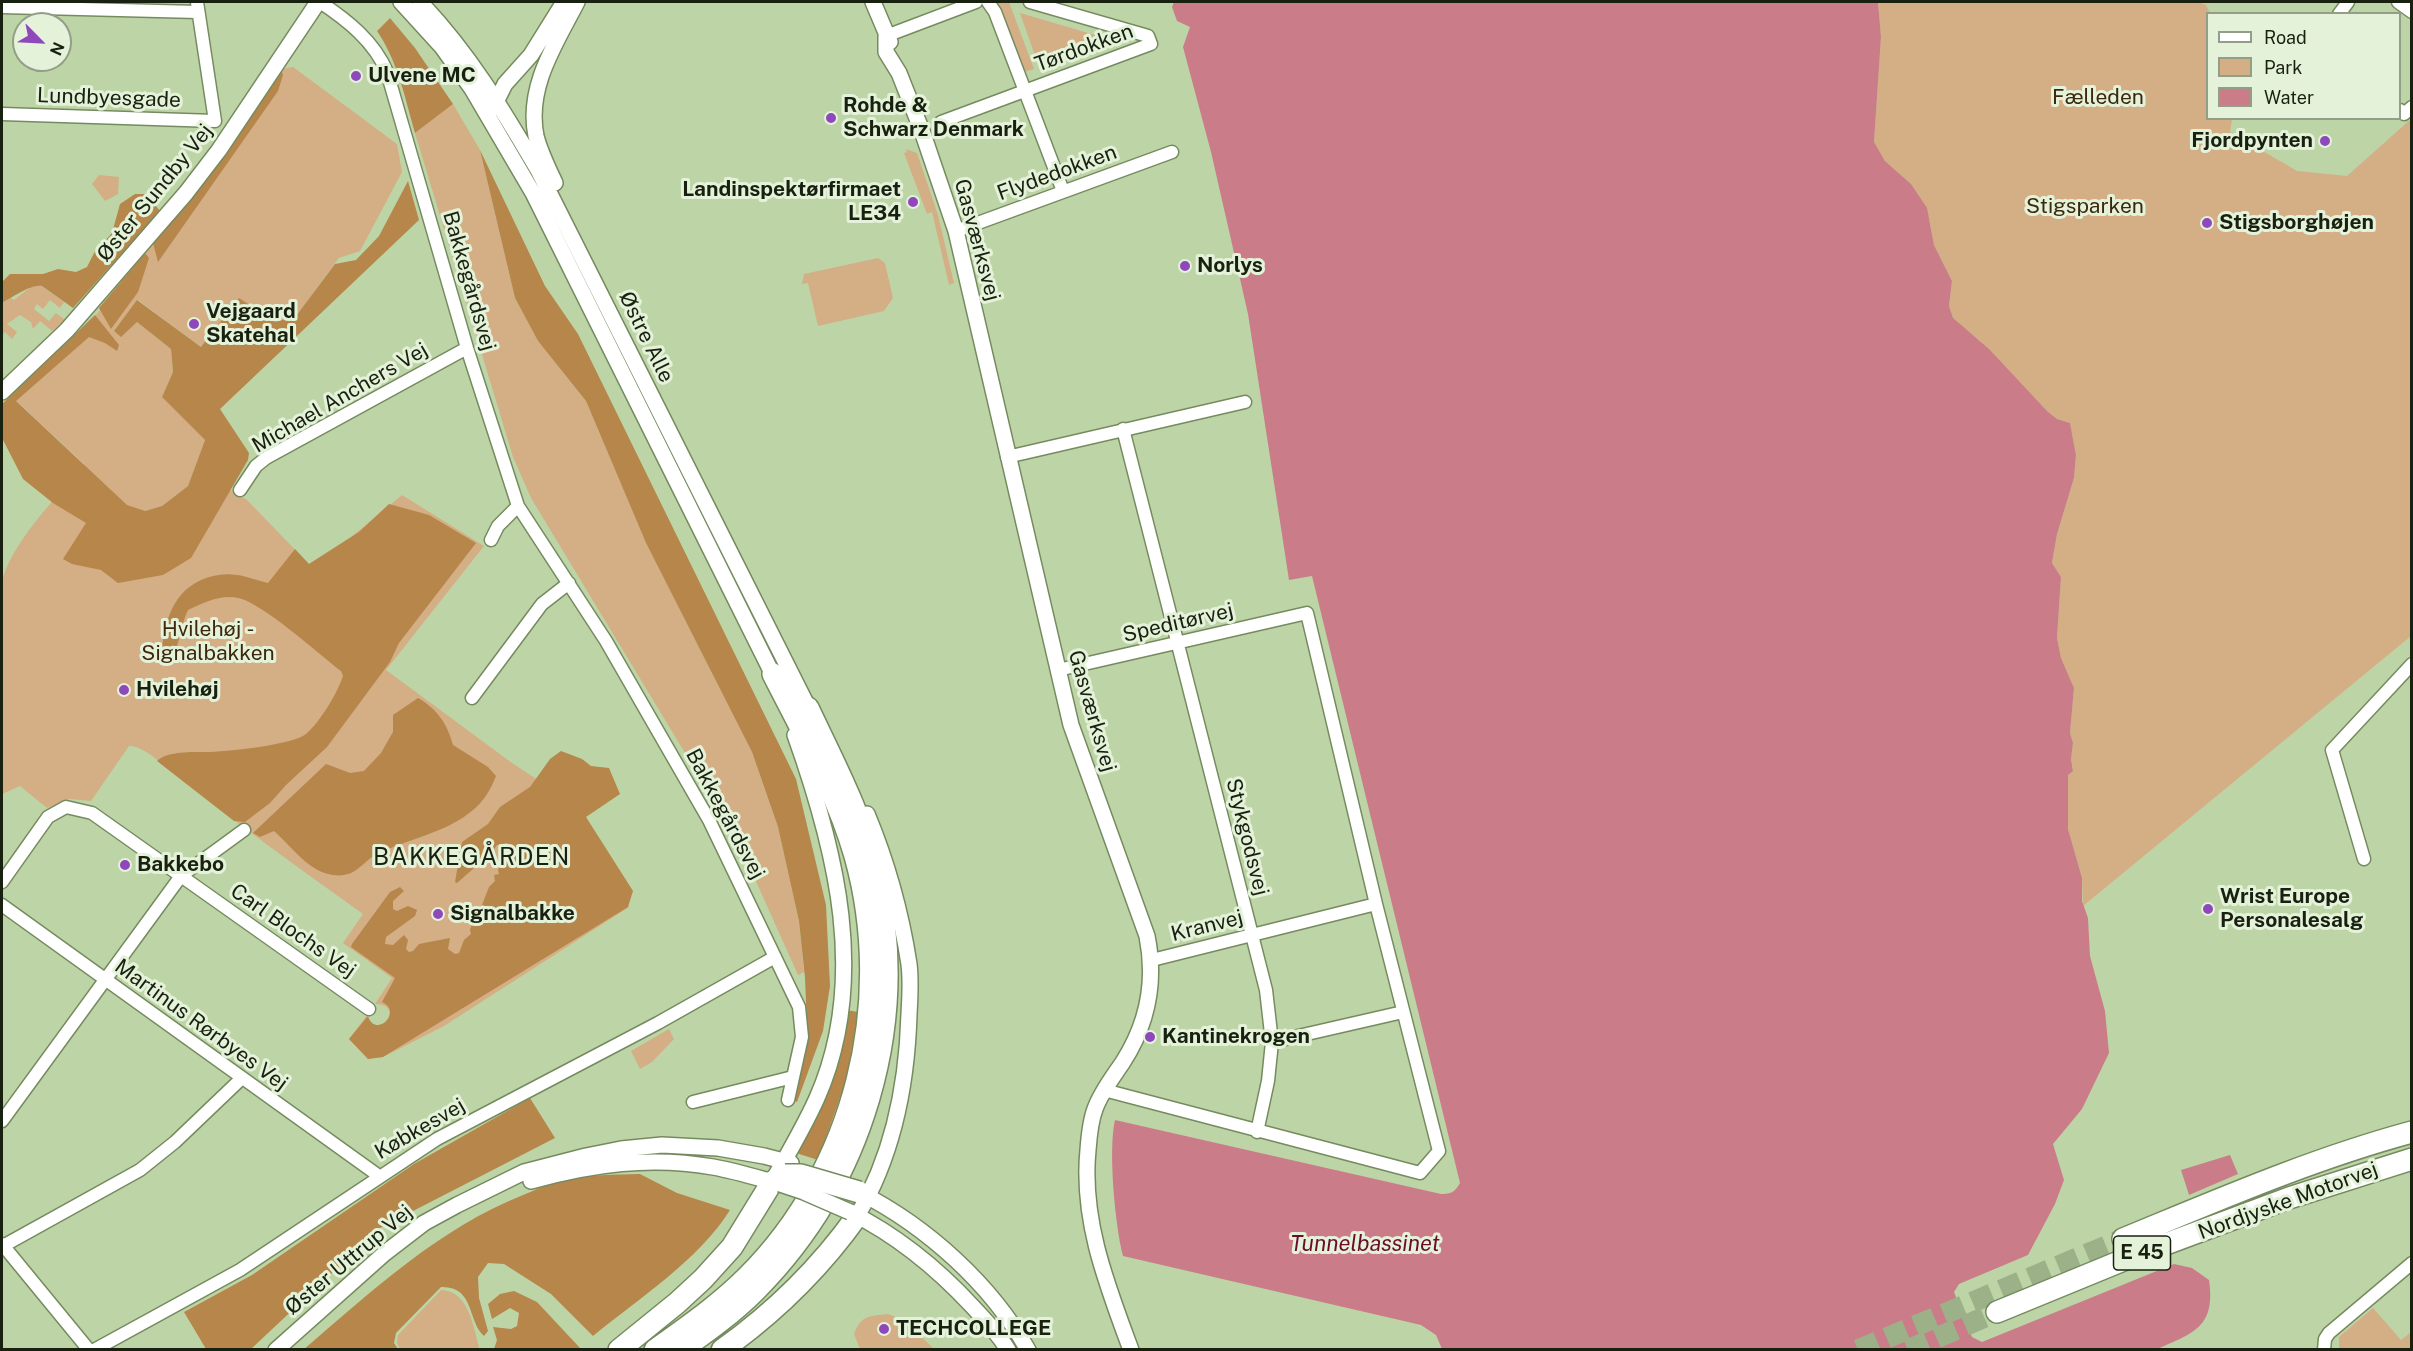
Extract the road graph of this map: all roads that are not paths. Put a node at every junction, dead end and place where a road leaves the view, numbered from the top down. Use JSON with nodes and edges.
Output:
{"nodes":[{"id":1,"x":319,"y":2,"type":"edge"},
{"id":2,"x":401,"y":2,"type":"edge"},
{"id":3,"x":420,"y":2,"type":"edge"},
{"id":4,"x":564,"y":2,"type":"edge"},
{"id":5,"x":577,"y":2,"type":"edge"},
{"id":6,"x":873,"y":2,"type":"edge"},
{"id":7,"x":976,"y":2,"type":"edge"},
{"id":8,"x":988,"y":2,"type":"edge"},
{"id":9,"x":1030,"y":2,"type":"edge"},
{"id":10,"x":2398,"y":2,"type":"edge"},
{"id":11,"x":117,"y":6,"type":"edge"},
{"id":12,"x":2,"y":7,"type":"edge"},
{"id":13,"x":197,"y":7,"type":"edge"},
{"id":14,"x":2412,"y":12,"type":"edge"},
{"id":15,"x":886,"y":36,"type":"junction"},
{"id":16,"x":1024,"y":91,"type":"junction"},
{"id":17,"x":496,"y":100,"type":"junction"},
{"id":18,"x":2,"y":114,"type":"edge"},
{"id":19,"x":493,"y":122,"type":"junction"},
{"id":20,"x":940,"y":122,"type":"dead end"},
{"id":21,"x":1172,"y":152,"type":"dead end"},
{"id":22,"x":1063,"y":192,"type":"junction"},
{"id":23,"x":956,"y":231,"type":"junction"},
{"id":24,"x":591,"y":272,"type":"junction"},
{"id":25,"x":467,"y":348,"type":"junction"},
{"id":26,"x":2,"y":392,"type":"edge"},
{"id":27,"x":1245,"y":402,"type":"dead end"},
{"id":28,"x":1123,"y":429,"type":"junction"},
{"id":29,"x":1007,"y":457,"type":"junction"},
{"id":30,"x":240,"y":490,"type":"dead end"},
{"id":31,"x":518,"y":507,"type":"junction"},
{"id":32,"x":491,"y":540,"type":"dead end"},
{"id":33,"x":569,"y":583,"type":"junction"},
{"id":34,"x":1179,"y":642,"type":"junction"},
{"id":35,"x":2412,"y":664,"type":"edge"},
{"id":36,"x":1058,"y":670,"type":"junction"},
{"id":37,"x":773,"y":674,"type":"junction"},
{"id":38,"x":472,"y":698,"type":"dead end"},
{"id":39,"x":808,"y":708,"type":"junction"},
{"id":40,"x":244,"y":830,"type":"dead end"},
{"id":41,"x":2364,"y":859,"type":"dead end"},
{"id":42,"x":181,"y":876,"type":"junction"},
{"id":43,"x":2,"y":882,"type":"edge"},
{"id":44,"x":1376,"y":904,"type":"junction"},
{"id":45,"x":2,"y":905,"type":"edge"},
{"id":46,"x":1252,"y":935,"type":"junction"},
{"id":47,"x":775,"y":957,"type":"junction"},
{"id":48,"x":1152,"y":960,"type":"junction"},
{"id":49,"x":104,"y":979,"type":"junction"},
{"id":50,"x":369,"y":1009,"type":"dead end"},
{"id":51,"x":1403,"y":1012,"type":"junction"},
{"id":52,"x":1272,"y":1042,"type":"junction"},
{"id":53,"x":794,"y":1077,"type":"junction"},
{"id":54,"x":242,"y":1078,"type":"junction"},
{"id":55,"x":1104,"y":1090,"type":"junction"},
{"id":56,"x":788,"y":1100,"type":"dead end"},
{"id":57,"x":693,"y":1102,"type":"dead end"},
{"id":58,"x":2,"y":1121,"type":"edge"},
{"id":59,"x":1257,"y":1132,"type":"junction"},
{"id":60,"x":2412,"y":1132,"type":"edge"},
{"id":61,"x":2412,"y":1159,"type":"edge"},
{"id":62,"x":2412,"y":1173,"type":"edge"},
{"id":63,"x":783,"y":1175,"type":"junction"},
{"id":64,"x":379,"y":1176,"type":"junction"},
{"id":65,"x":485,"y":1193,"type":"junction"},
{"id":66,"x":863,"y":1194,"type":"junction"},
{"id":67,"x":2289,"y":1198,"type":"junction"},
{"id":68,"x":853,"y":1214,"type":"junction"},
{"id":69,"x":2123,"y":1239,"type":"tunnel mouth"},
{"id":70,"x":2,"y":1245,"type":"edge"},
{"id":71,"x":2412,"y":1263,"type":"edge"},
{"id":72,"x":1997,"y":1312,"type":"tunnel mouth"},
{"id":73,"x":2324,"y":1348,"type":"edge"},
{"id":74,"x":89,"y":1350,"type":"edge"},
{"id":75,"x":94,"y":1350,"type":"edge"},
{"id":76,"x":276,"y":1350,"type":"edge"},
{"id":77,"x":619,"y":1350,"type":"edge"},
{"id":78,"x":655,"y":1350,"type":"edge"},
{"id":79,"x":681,"y":1350,"type":"edge"},
{"id":80,"x":722,"y":1350,"type":"edge"},
{"id":81,"x":1008,"y":1350,"type":"edge"},
{"id":82,"x":1028,"y":1350,"type":"edge"},
{"id":83,"x":1131,"y":1350,"type":"edge"}],
"edges":[{"from":1,"to":25,"type":"street","name":"Bakkegårdsvej"},
{"from":1,"to":26,"type":"street","name":"Øster Sundby Vej"},
{"from":2,"to":19,"type":"street","name":"Østre Alle"},
{"from":3,"to":17,"type":"street","name":"Østre Alle"},
{"from":4,"to":17,"type":"street"},
{"from":5,"to":24,"type":"street"},
{"from":6,"to":15,"type":"street","name":"Gasværksvej"},
{"from":7,"to":15,"type":"street"},
{"from":8,"to":16,"type":"street"},
{"from":9,"to":16,"type":"street","name":"Tørdokken"},
{"from":10,"to":14,"type":"street"},
{"from":11,"to":12,"type":"street"},
{"from":11,"to":13,"type":"street"},
{"from":13,"to":18,"type":"street","name":"Lundbyesgade"},
{"from":15,"to":23,"type":"street","name":"Gasværksvej"},
{"from":16,"to":20,"type":"street","name":"Tørdokken"},
{"from":16,"to":22,"type":"street"},
{"from":17,"to":19,"type":"street"},
{"from":17,"to":24,"type":"street","name":"Østre Alle"},
{"from":19,"to":37,"type":"street","name":"Østre Alle"},
{"from":21,"to":22,"type":"street","name":"Flydedokken"},
{"from":22,"to":23,"type":"street","name":"Flydedokken"},
{"from":23,"to":29,"type":"street","name":"Gasværksvej"},
{"from":24,"to":39,"type":"street","name":"Østre Alle"},
{"from":25,"to":30,"type":"street","name":"Michael Anchers Vej"},
{"from":25,"to":31,"type":"street","name":"Bakkegårdsvej"},
{"from":27,"to":28,"type":"street"},
{"from":28,"to":29,"type":"street"},
{"from":28,"to":34,"type":"street"},
{"from":29,"to":36,"type":"street","name":"Gasværksvej"},
{"from":31,"to":32,"type":"street"},
{"from":31,"to":33,"type":"street","name":"Bakkegårdsvej"},
{"from":33,"to":38,"type":"street"},
{"from":33,"to":47,"type":"street","name":"Bakkegårdsvej"},
{"from":34,"to":36,"type":"street","name":"Speditørvej"},
{"from":34,"to":44,"type":"street","name":"Speditørvej"},
{"from":34,"to":46,"type":"street","name":"Stykgodsvej"},
{"from":35,"to":41,"type":"street"},
{"from":36,"to":48,"type":"street","name":"Gasværksvej"},
{"from":37,"to":63,"type":"street","name":"Østre Alle"},
{"from":37,"to":78,"type":"highway"},
{"from":39,"to":66,"type":"street","name":"Østre Alle"},
{"from":39,"to":79,"type":"highway"},
{"from":40,"to":42,"type":"street"},
{"from":42,"to":43,"type":"street","name":"Carl Blochs Vej"},
{"from":42,"to":49,"type":"street"},
{"from":42,"to":50,"type":"street","name":"Carl Blochs Vej"},
{"from":44,"to":46,"type":"street","name":"Kranvej"},
{"from":44,"to":51,"type":"street"},
{"from":45,"to":49,"type":"street","name":"Martinus Rørbyes Vej"},
{"from":46,"to":48,"type":"street","name":"Kranvej"},
{"from":46,"to":52,"type":"street","name":"Stykgodsvej"},
{"from":47,"to":53,"type":"street","name":"Bakkegårdsvej"},
{"from":47,"to":64,"type":"street","name":"Købkesvej"},
{"from":48,"to":55,"type":"street","name":"Gasværksvej"},
{"from":49,"to":54,"type":"street","name":"Martinus Rørbyes Vej"},
{"from":49,"to":58,"type":"street"},
{"from":51,"to":52,"type":"street"},
{"from":51,"to":59,"type":"street"},
{"from":52,"to":59,"type":"street","name":"Stykgodsvej"},
{"from":53,"to":56,"type":"street","name":"Bakkegårdsvej"},
{"from":53,"to":57,"type":"street"},
{"from":54,"to":64,"type":"street","name":"Martinus Rørbyes Vej"},
{"from":54,"to":70,"type":"street"},
{"from":55,"to":59,"type":"street"},
{"from":55,"to":83,"type":"street","name":"Gasværksvej"},
{"from":60,"to":69,"type":"highway","name":"Nordjyske Motorvej","number":"E 45"},
{"from":61,"to":67,"type":"highway","name":"Nordjyske Motorvej","number":"E 45"},
{"from":62,"to":67,"type":"highway"},
{"from":63,"to":65,"type":"street","name":"Øster Uttrup Vej"},
{"from":63,"to":65,"type":"street","name":"Øster Uttrup Vej"},
{"from":63,"to":66,"type":"highway","bridge":true},
{"from":63,"to":68,"type":"street","name":"Øster Uttrup Vej","bridge":true},
{"from":63,"to":77,"type":"highway"},
{"from":64,"to":75,"type":"street","name":"Købkesvej"},
{"from":65,"to":76,"type":"street","name":"Øster Uttrup Vej"},
{"from":66,"to":68,"type":"street","name":"Østre Alle"},
{"from":66,"to":82,"type":"street"},
{"from":67,"to":72,"type":"highway","name":"Nordjyske Motorvej","number":"E 45"},
{"from":68,"to":80,"type":"highway"},
{"from":68,"to":81,"type":"street","name":"Øster Uttrup Vej"},
{"from":70,"to":74,"type":"street"},
{"from":71,"to":73,"type":"street"}]}
